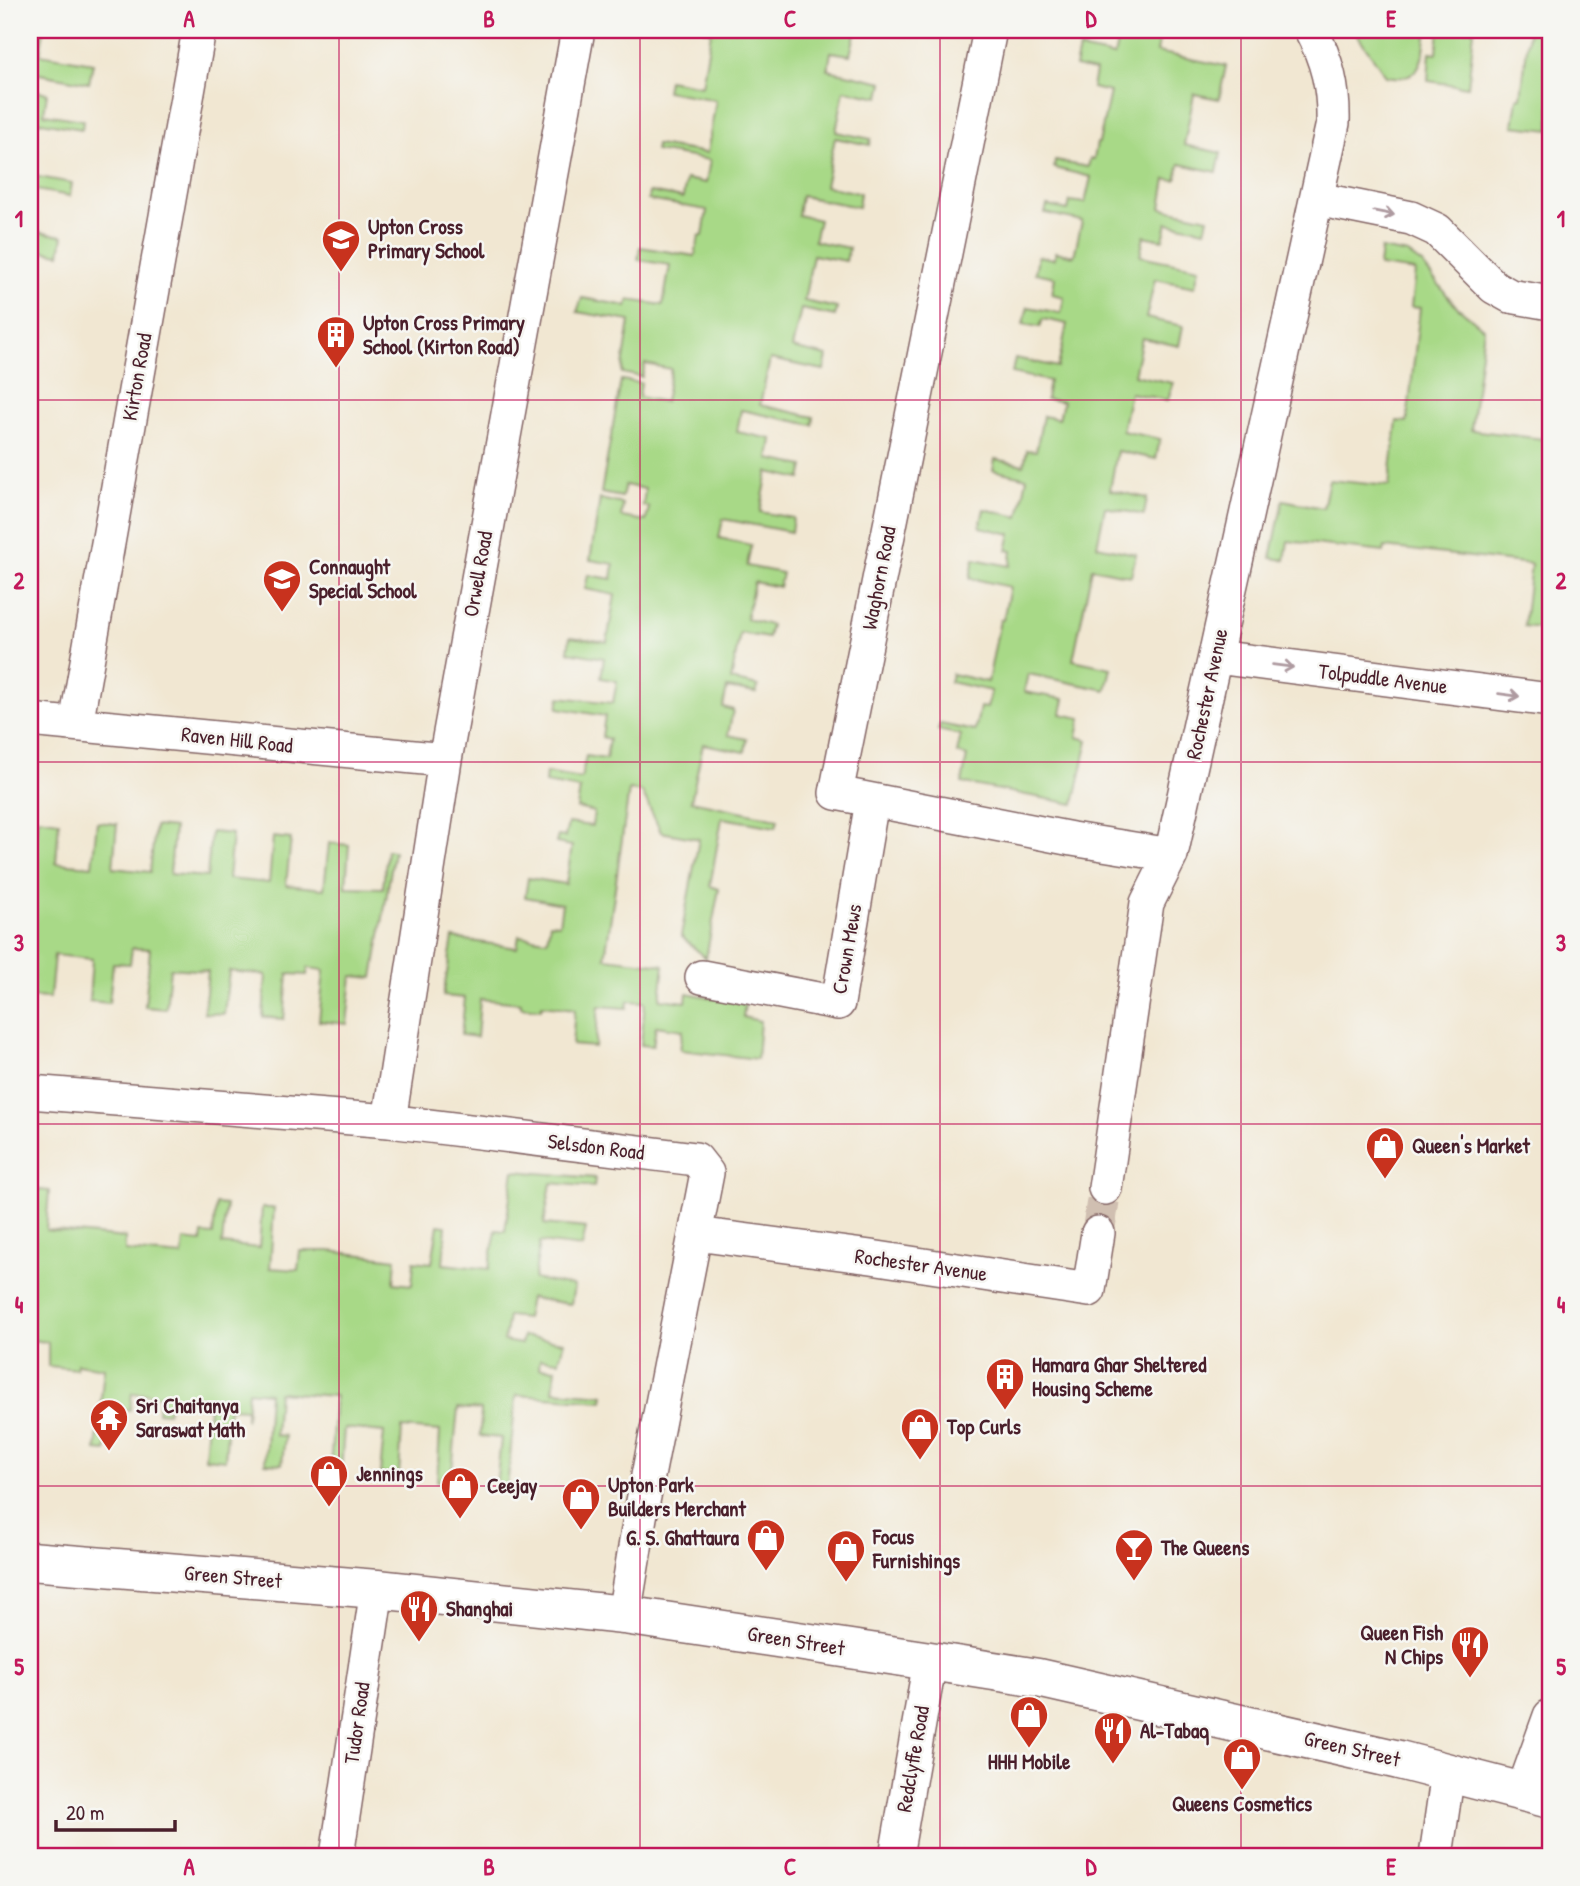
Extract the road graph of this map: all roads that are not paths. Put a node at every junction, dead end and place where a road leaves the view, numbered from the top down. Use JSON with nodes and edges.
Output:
{"nodes":[{"id":1,"x":199,"y":30,"type":"edge"},
{"id":2,"x":578,"y":30,"type":"edge"},
{"id":3,"x":990,"y":30,"type":"edge"},
{"id":4,"x":1311,"y":30,"type":"edge"},
{"id":5,"x":1317,"y":199,"type":"junction"},
{"id":6,"x":1550,"y":303,"type":"edge"},
{"id":7,"x":1216,"y":657,"type":"junction"},
{"id":8,"x":1550,"y":700,"type":"edge"},
{"id":9,"x":30,"y":720,"type":"edge"},
{"id":10,"x":76,"y":724,"type":"junction"},
{"id":11,"x":445,"y":760,"type":"junction"},
{"id":12,"x":872,"y":801,"type":"junction"},
{"id":13,"x":1171,"y":855,"type":"junction"},
{"id":14,"x":702,"y":977,"type":"dead end"},
{"id":15,"x":30,"y":1092,"type":"edge"},
{"id":16,"x":389,"y":1121,"type":"junction"},
{"id":17,"x":1105,"y":1188,"type":"tunnel mouth"},
{"id":18,"x":1098,"y":1233,"type":"tunnel mouth"},
{"id":19,"x":696,"y":1234,"type":"junction"},
{"id":20,"x":30,"y":1561,"type":"edge"},
{"id":21,"x":377,"y":1589,"type":"junction"},
{"id":22,"x":624,"y":1615,"type":"junction"},
{"id":23,"x":930,"y":1661,"type":"junction"},
{"id":24,"x":1550,"y":1716,"type":"edge"},
{"id":25,"x":1448,"y":1772,"type":"junction"},
{"id":26,"x":1537,"y":1795,"type":"edge"},
{"id":27,"x":337,"y":1856,"type":"edge"},
{"id":28,"x":896,"y":1856,"type":"edge"},
{"id":29,"x":1436,"y":1856,"type":"edge"}],
"edges":[{"from":1,"to":10,"type":"street","name":"Kirton Road"},
{"from":2,"to":11,"type":"street","name":"Orwell Road"},
{"from":3,"to":12,"type":"street","name":"Waghorn Road"},
{"from":4,"to":5,"type":"street","name":"Rochester Avenue"},
{"from":5,"to":6,"type":"street","one_way":true},
{"from":5,"to":7,"type":"street","name":"Rochester Avenue"},
{"from":7,"to":8,"type":"street","name":"Tolpuddle Avenue","one_way":true},
{"from":7,"to":13,"type":"street","name":"Rochester Avenue"},
{"from":9,"to":10,"type":"street","name":"Raven Hill Road"},
{"from":10,"to":11,"type":"street","name":"Raven Hill Road"},
{"from":11,"to":16,"type":"street","name":"Orwell Road"},
{"from":12,"to":13,"type":"street","name":"Waghorn Road"},
{"from":12,"to":14,"type":"street","name":"Crown Mews"},
{"from":13,"to":17,"type":"street","name":"Rochester Avenue"},
{"from":15,"to":16,"type":"street","name":"Selsdon Road"},
{"from":16,"to":19,"type":"street","name":"Selsdon Road"},
{"from":18,"to":19,"type":"street","name":"Rochester Avenue"},
{"from":19,"to":22,"type":"street","name":"Selsdon Road"},
{"from":20,"to":21,"type":"main road","name":"Green Street"},
{"from":21,"to":22,"type":"main road","name":"Green Street"},
{"from":21,"to":27,"type":"street","name":"Tudor Road"},
{"from":22,"to":23,"type":"main road","name":"Green Street"},
{"from":23,"to":25,"type":"main road","name":"Green Street"},
{"from":23,"to":28,"type":"street","name":"Redclyffe Road"},
{"from":24,"to":26,"type":"street"},
{"from":25,"to":26,"type":"main road","name":"Green Street"},
{"from":25,"to":29,"type":"street"}]}
